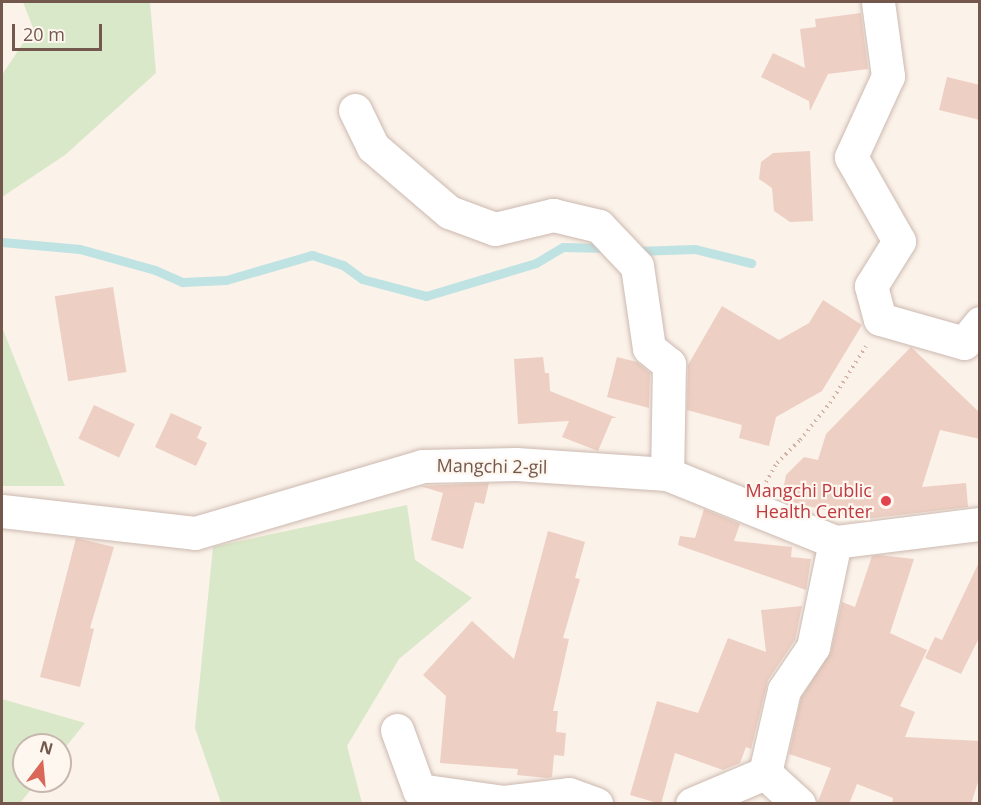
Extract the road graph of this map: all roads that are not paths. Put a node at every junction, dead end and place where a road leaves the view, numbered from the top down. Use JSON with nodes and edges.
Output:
{"nodes":[{"id":1,"x":878,"y":2,"type":"edge"},
{"id":2,"x":355,"y":110,"type":"dead end"},
{"id":3,"x":980,"y":323,"type":"edge"},
{"id":4,"x":667,"y":474,"type":"junction"},
{"id":5,"x":2,"y":512,"type":"edge"},
{"id":6,"x":980,"y":524,"type":"edge"},
{"id":7,"x":835,"y":542,"type":"junction"},
{"id":8,"x":397,"y":730,"type":"dead end"},
{"id":9,"x":765,"y":773,"type":"junction"},
{"id":10,"x":596,"y":804,"type":"edge"},
{"id":11,"x":693,"y":804,"type":"edge"},
{"id":12,"x":800,"y":804,"type":"edge"}],
"edges":[{"from":1,"to":3,"type":"street"},
{"from":2,"to":4,"type":"street"},
{"from":4,"to":5,"type":"street","name":"Mangchi 2-gil"},
{"from":4,"to":7,"type":"street","name":"Mangchi 2-gil"},
{"from":6,"to":7,"type":"street","name":"Mangchi 2-gil"},
{"from":7,"to":9,"type":"street"},
{"from":8,"to":10,"type":"street"},
{"from":9,"to":11,"type":"street"},
{"from":9,"to":12,"type":"street"}]}
